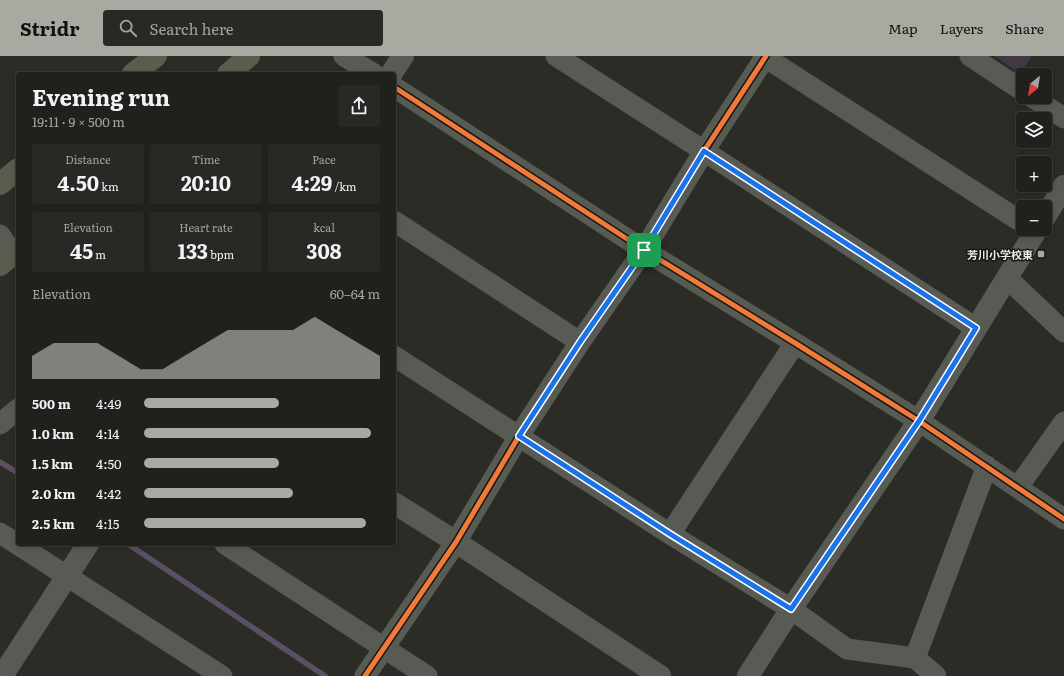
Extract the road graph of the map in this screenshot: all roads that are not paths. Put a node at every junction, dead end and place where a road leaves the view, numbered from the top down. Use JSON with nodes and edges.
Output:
{"nodes":[{"id":1,"x":156,"y":56,"type":"edge"},
{"id":2,"x":249,"y":56,"type":"edge"},
{"id":3,"x":344,"y":56,"type":"edge"},
{"id":4,"x":403,"y":56,"type":"edge"},
{"id":5,"x":556,"y":56,"type":"edge"},
{"id":6,"x":765,"y":56,"type":"edge"},
{"id":7,"x":970,"y":56,"type":"edge"},
{"id":8,"x":136,"y":72,"type":"edge"},
{"id":9,"x":230,"y":72,"type":"edge"},
{"id":10,"x":371,"y":72,"type":"edge"},
{"id":11,"x":392,"y":72,"type":"edge"},
{"id":12,"x":1016,"y":86,"type":"edge"},
{"id":13,"x":396,"y":88,"type":"edge"},
{"id":14,"x":1043,"y":104,"type":"edge"},
{"id":15,"x":1064,"y":118,"type":"edge"},
{"id":16,"x":704,"y":151,"type":"junction"},
{"id":17,"x":16,"y":171,"type":"edge"},
{"id":18,"x":0,"y":184,"type":"edge"},
{"id":19,"x":1064,"y":186,"type":"edge"},
{"id":20,"x":1052,"y":203,"type":"edge"},
{"id":21,"x":1016,"y":214,"type":"edge"},
{"id":22,"x":396,"y":222,"type":"edge"},
{"id":23,"x":0,"y":235,"type":"edge"},
{"id":24,"x":1030,"y":236,"type":"edge"},
{"id":25,"x":644,"y":250,"type":"junction"},
{"id":26,"x":12,"y":257,"type":"edge"},
{"id":27,"x":1007,"y":278,"type":"junction"},
{"id":28,"x":976,"y":328,"type":"junction"},
{"id":29,"x":1064,"y":332,"type":"edge"},
{"id":30,"x":580,"y":342,"type":"junction"},
{"id":31,"x":794,"y":342,"type":"junction"},
{"id":32,"x":396,"y":357,"type":"edge"},
{"id":33,"x":16,"y":411,"type":"edge"},
{"id":34,"x":919,"y":421,"type":"junction"},
{"id":35,"x":1064,"y":422,"type":"edge"},
{"id":36,"x":0,"y":424,"type":"edge"},
{"id":37,"x":519,"y":436,"type":"junction"},
{"id":38,"x":986,"y":466,"type":"junction"},
{"id":39,"x":1018,"y":487,"type":"junction"},
{"id":40,"x":396,"y":504,"type":"edge"},
{"id":41,"x":1064,"y":519,"type":"edge"},
{"id":42,"x":0,"y":532,"type":"edge"},
{"id":43,"x":670,"y":534,"type":"junction"},
{"id":44,"x":456,"y":542,"type":"junction"},
{"id":45,"x":16,"y":543,"type":"edge"},
{"id":46,"x":21,"y":546,"type":"edge"},
{"id":47,"x":87,"y":546,"type":"edge"},
{"id":48,"x":228,"y":546,"type":"edge"},
{"id":49,"x":67,"y":576,"type":"junction"},
{"id":50,"x":791,"y":609,"type":"junction"},
{"id":51,"x":384,"y":648,"type":"junction"},
{"id":52,"x":915,"y":658,"type":"junction"},
{"id":53,"x":7,"y":674,"type":"edge"},
{"id":54,"x":222,"y":676,"type":"edge"},
{"id":55,"x":365,"y":676,"type":"edge"},
{"id":56,"x":426,"y":676,"type":"edge"},
{"id":57,"x":660,"y":676,"type":"edge"},
{"id":58,"x":748,"y":676,"type":"edge"},
{"id":59,"x":936,"y":676,"type":"edge"}],
"edges":[{"from":1,"to":8,"type":"highway"},
{"from":2,"to":9,"type":"highway"},
{"from":3,"to":10,"type":"street"},
{"from":4,"to":11,"type":"street"},
{"from":5,"to":16,"type":"street"},
{"from":6,"to":16,"type":"street"},
{"from":6,"to":21,"type":"street"},
{"from":7,"to":12,"type":"street"},
{"from":13,"to":25,"type":"street"},
{"from":14,"to":15,"type":"street"},
{"from":16,"to":25,"type":"street"},
{"from":16,"to":28,"type":"street"},
{"from":17,"to":18,"type":"highway"},
{"from":19,"to":20,"type":"street"},
{"from":22,"to":30,"type":"street"},
{"from":23,"to":26,"type":"street"},
{"from":24,"to":27,"type":"street"},
{"from":25,"to":30,"type":"street"},
{"from":25,"to":31,"type":"street"},
{"from":27,"to":28,"type":"street"},
{"from":27,"to":29,"type":"street"},
{"from":28,"to":34,"type":"street"},
{"from":30,"to":37,"type":"street"},
{"from":31,"to":34,"type":"street"},
{"from":31,"to":43,"type":"street"},
{"from":32,"to":37,"type":"street"},
{"from":33,"to":36,"type":"street"},
{"from":34,"to":38,"type":"street"},
{"from":34,"to":50,"type":"street"},
{"from":35,"to":39,"type":"street"},
{"from":37,"to":43,"type":"street"},
{"from":37,"to":44,"type":"street"},
{"from":38,"to":39,"type":"street"},
{"from":38,"to":52,"type":"street"},
{"from":39,"to":41,"type":"street"},
{"from":40,"to":44,"type":"street"},
{"from":42,"to":45,"type":"street"},
{"from":43,"to":50,"type":"street"},
{"from":44,"to":51,"type":"street"},
{"from":44,"to":57,"type":"street"},
{"from":46,"to":49,"type":"street"},
{"from":47,"to":49,"type":"street"},
{"from":48,"to":51,"type":"street"},
{"from":49,"to":53,"type":"street"},
{"from":49,"to":54,"type":"street"},
{"from":50,"to":52,"type":"street"},
{"from":50,"to":58,"type":"street"},
{"from":51,"to":55,"type":"street"},
{"from":51,"to":56,"type":"street"},
{"from":52,"to":59,"type":"street"}]}
